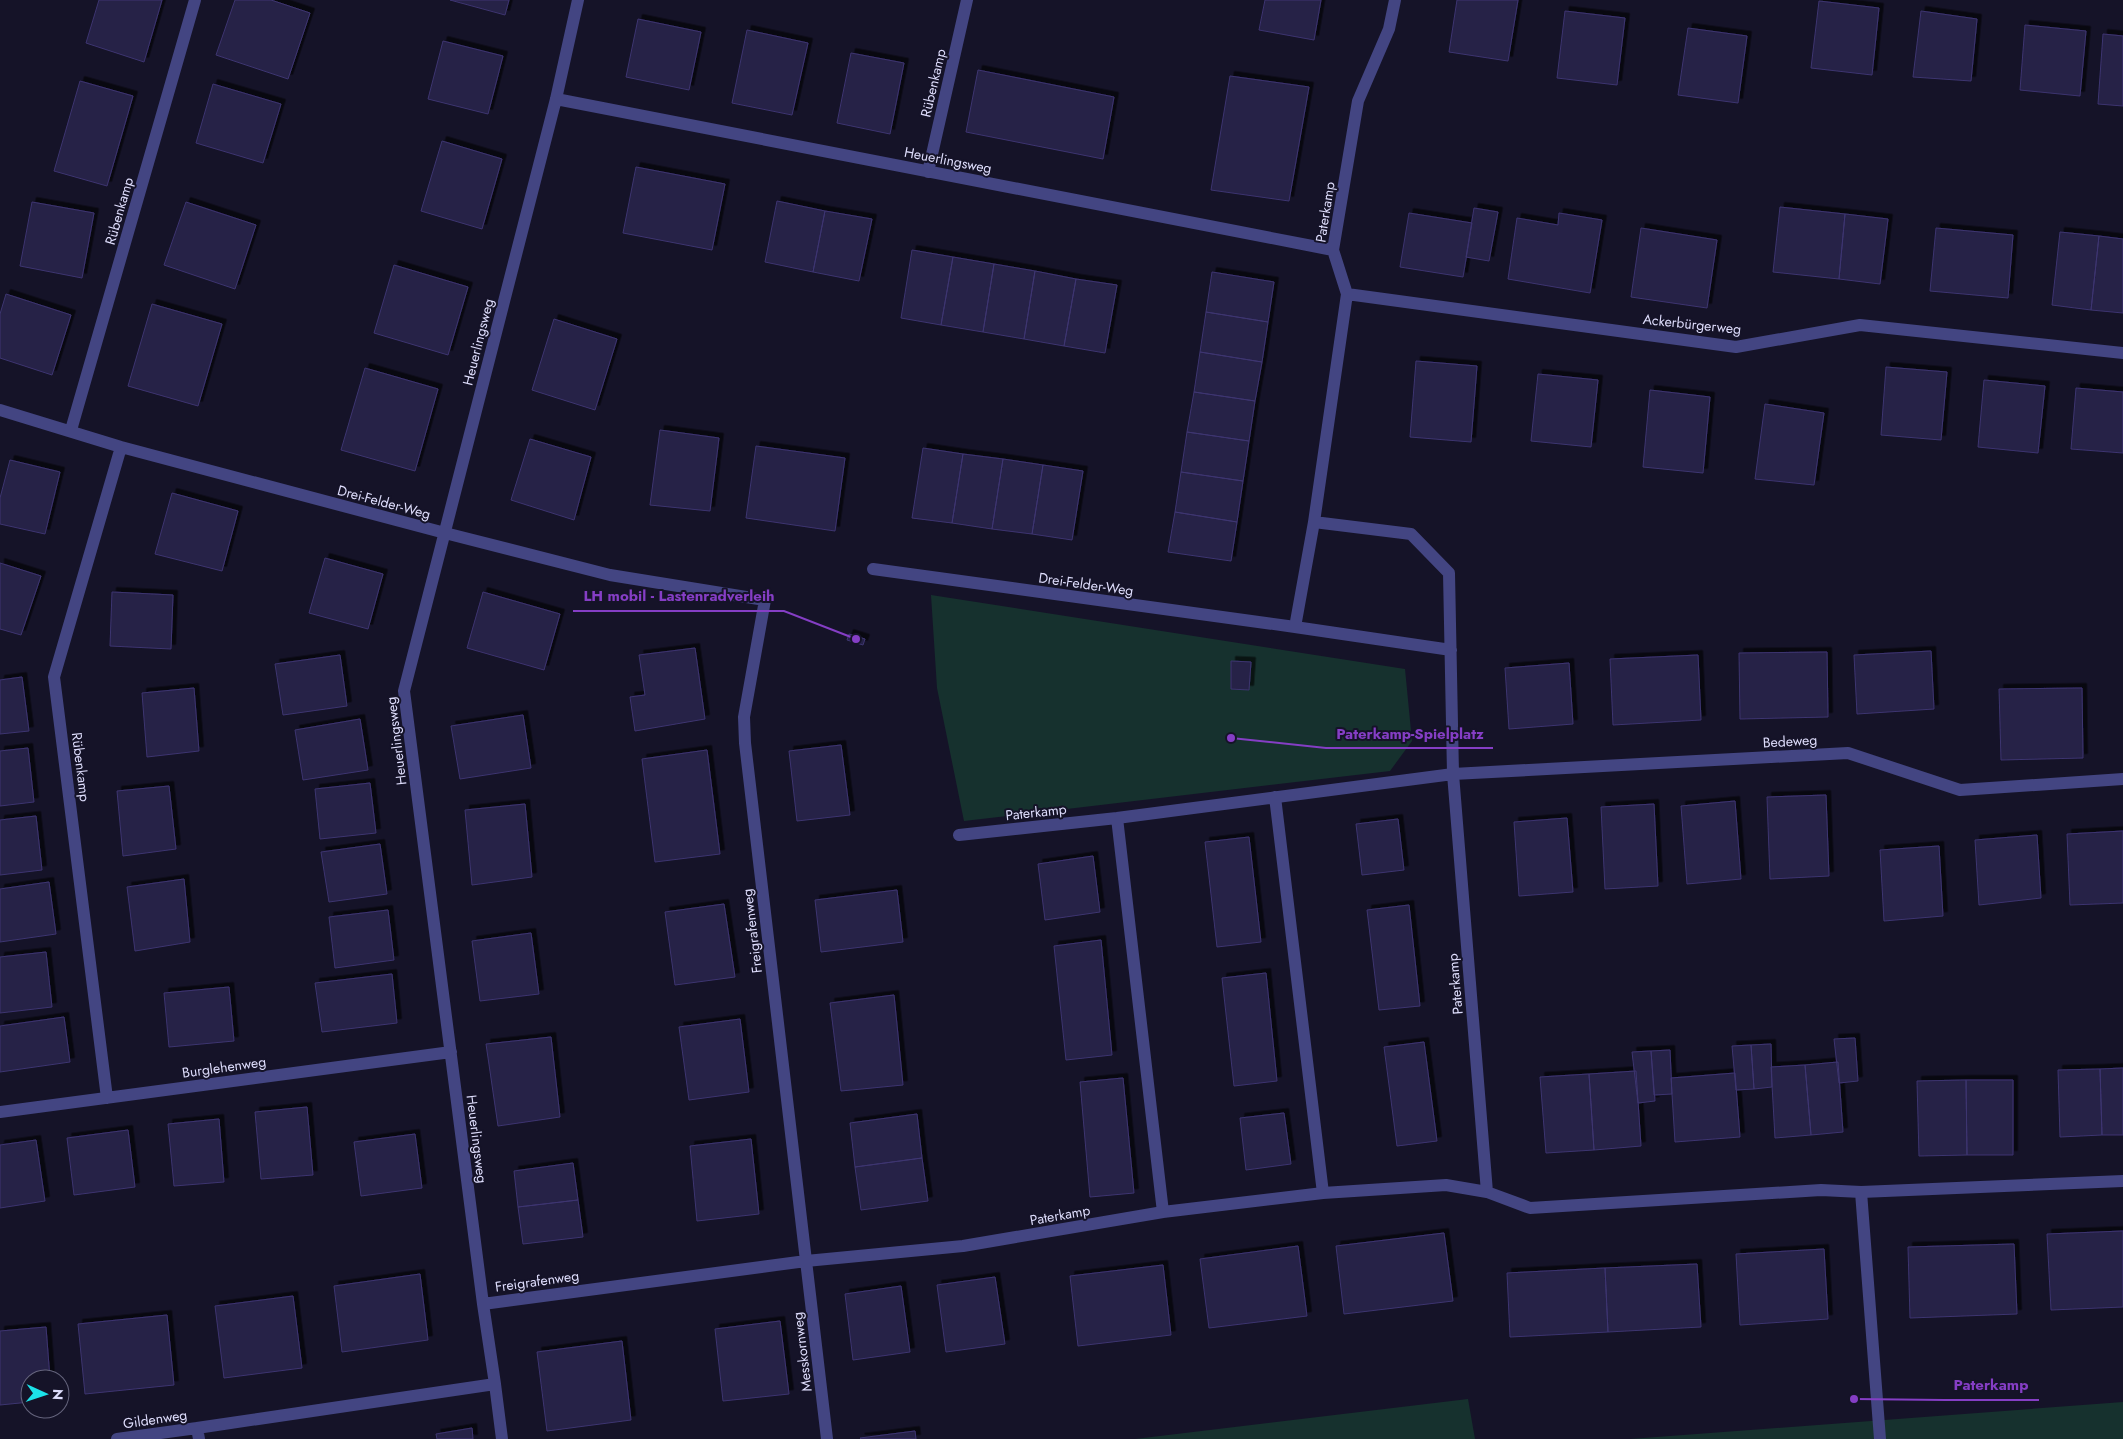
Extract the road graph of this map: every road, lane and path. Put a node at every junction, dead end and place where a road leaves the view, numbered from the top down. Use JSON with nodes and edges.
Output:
{"nodes":[{"id":1,"x":195,"y":0,"type":"edge"},
{"id":2,"x":578,"y":0,"type":"edge"},
{"id":3,"x":967,"y":0,"type":"edge"},
{"id":4,"x":1395,"y":0,"type":"edge"},
{"id":5,"x":556,"y":100,"type":"junction"},
{"id":6,"x":928,"y":172,"type":"junction"},
{"id":7,"x":1333,"y":250,"type":"junction"},
{"id":8,"x":1347,"y":294,"type":"junction"},
{"id":9,"x":2123,"y":353,"type":"edge"},
{"id":10,"x":0,"y":410,"type":"edge"},
{"id":11,"x":71,"y":430,"type":"junction"},
{"id":12,"x":122,"y":447,"type":"junction"},
{"id":13,"x":1314,"y":522,"type":"junction"},
{"id":14,"x":444,"y":533,"type":"junction"},
{"id":15,"x":873,"y":569,"type":"dead end"},
{"id":16,"x":766,"y":600,"type":"joint"},
{"id":17,"x":1295,"y":627,"type":"junction"},
{"id":18,"x":1451,"y":650,"type":"junction"},
{"id":19,"x":1452,"y":774,"type":"junction"},
{"id":20,"x":2123,"y":779,"type":"edge"},
{"id":21,"x":1276,"y":798,"type":"junction"},
{"id":22,"x":1117,"y":818,"type":"junction"},
{"id":23,"x":959,"y":835,"type":"dead end"},
{"id":24,"x":451,"y":1052,"type":"junction"},
{"id":25,"x":107,"y":1098,"type":"junction"},
{"id":26,"x":0,"y":1112,"type":"edge"},
{"id":27,"x":2123,"y":1181,"type":"edge"},
{"id":28,"x":1487,"y":1192,"type":"junction"},
{"id":29,"x":1861,"y":1192,"type":"junction"},
{"id":30,"x":1323,"y":1193,"type":"junction"},
{"id":31,"x":1163,"y":1212,"type":"junction"},
{"id":32,"x":963,"y":1246,"type":"joint"},
{"id":33,"x":806,"y":1261,"type":"junction"},
{"id":34,"x":483,"y":1304,"type":"junction"},
{"id":35,"x":495,"y":1384,"type":"junction"},
{"id":36,"x":198,"y":1434,"type":"edge"},
{"id":37,"x":117,"y":1439,"type":"edge"},
{"id":38,"x":502,"y":1439,"type":"edge"},
{"id":39,"x":827,"y":1439,"type":"edge"},
{"id":40,"x":1880,"y":1439,"type":"edge"}],
"edges":[{"from":1,"to":11,"type":"street","name":"Rübenkamp"},
{"from":2,"to":5,"type":"street","name":"Heuerlingsweg"},
{"from":3,"to":6,"type":"street","name":"Rübenkamp"},
{"from":4,"to":7,"type":"street","name":"Paterkamp"},
{"from":5,"to":6,"type":"street","name":"Heuerlingsweg"},
{"from":5,"to":14,"type":"street","name":"Heuerlingsweg"},
{"from":6,"to":7,"type":"street","name":"Heuerlingsweg"},
{"from":7,"to":8,"type":"street","name":"Paterkamp"},
{"from":8,"to":9,"type":"street","name":"Ackerbürgerweg"},
{"from":8,"to":13,"type":"street","name":"Paterkamp"},
{"from":10,"to":11,"type":"street","name":"Drei-Felder-Weg"},
{"from":11,"to":12,"type":"street","name":"Drei-Felder-Weg"},
{"from":12,"to":14,"type":"street","name":"Drei-Felder-Weg"},
{"from":12,"to":25,"type":"street","name":"Rübenkamp"},
{"from":13,"to":17,"type":"street","name":"Paterkamp"},
{"from":13,"to":18,"type":"street","name":"Paterkamp"},
{"from":14,"to":16,"type":"street","name":"Drei-Felder-Weg"},
{"from":14,"to":24,"type":"street","name":"Heuerlingsweg"},
{"from":15,"to":17,"type":"street","name":"Drei-Felder-Weg"},
{"from":16,"to":33,"type":"street","name":"Freigrafenweg"},
{"from":17,"to":18,"type":"street"},
{"from":18,"to":19,"type":"street","name":"Paterkamp"},
{"from":19,"to":20,"type":"street","name":"Bedeweg"},
{"from":19,"to":21,"type":"street","name":"Paterkamp"},
{"from":19,"to":28,"type":"street","name":"Paterkamp"},
{"from":21,"to":22,"type":"street","name":"Paterkamp"},
{"from":21,"to":30,"type":"street"},
{"from":22,"to":23,"type":"street","name":"Paterkamp"},
{"from":22,"to":31,"type":"street"},
{"from":24,"to":25,"type":"street","name":"Burglehenweg"},
{"from":24,"to":34,"type":"street","name":"Heuerlingsweg"},
{"from":25,"to":26,"type":"street","name":"Burglehenweg"},
{"from":27,"to":29,"type":"street","name":"Paterkamp"},
{"from":28,"to":29,"type":"street","name":"Paterkamp"},
{"from":28,"to":30,"type":"street","name":"Paterkamp"},
{"from":29,"to":40,"type":"street"},
{"from":30,"to":31,"type":"street","name":"Paterkamp"},
{"from":31,"to":32,"type":"street","name":"Paterkamp"},
{"from":32,"to":33,"type":"street","name":"Freigrafenweg"},
{"from":33,"to":34,"type":"street","name":"Freigrafenweg"},
{"from":33,"to":39,"type":"street","name":"Messkornweg"},
{"from":34,"to":35,"type":"street","name":"Freigrafenweg"},
{"from":35,"to":36,"type":"street"},
{"from":35,"to":38,"type":"street"},
{"from":36,"to":37,"type":"street","name":"Gildenweg"}]}
